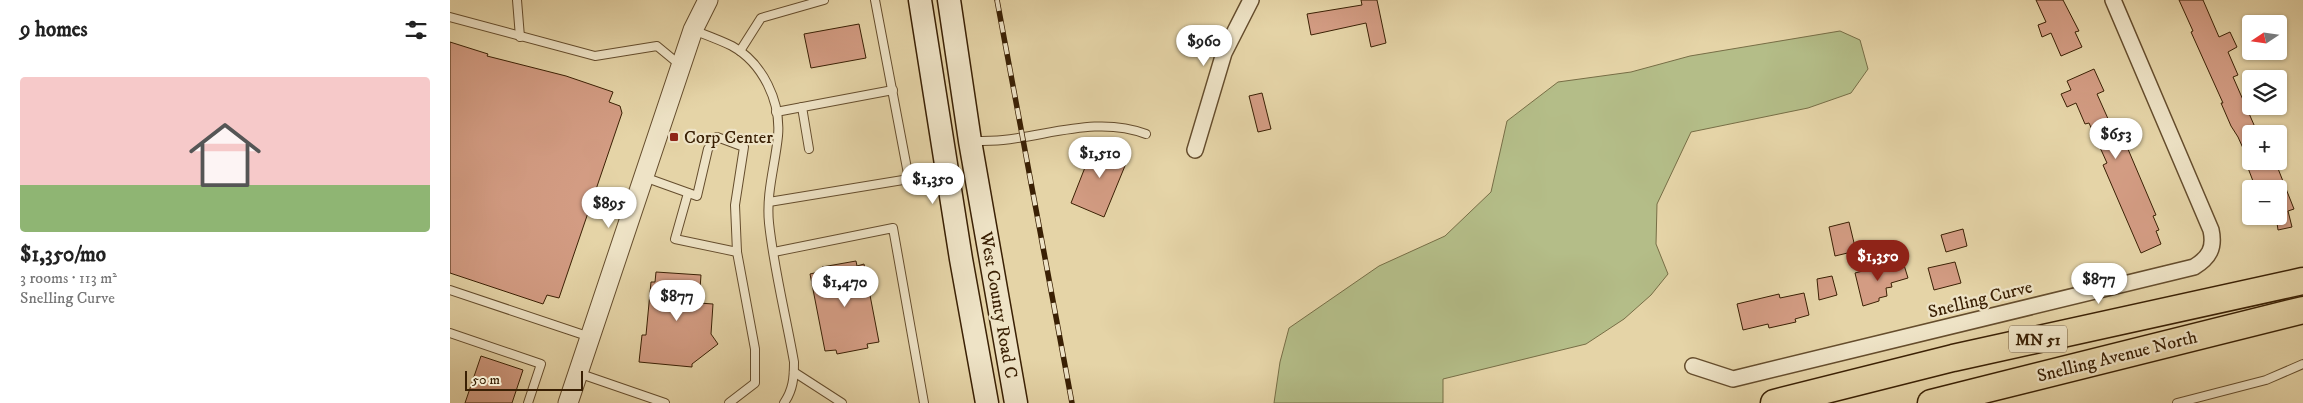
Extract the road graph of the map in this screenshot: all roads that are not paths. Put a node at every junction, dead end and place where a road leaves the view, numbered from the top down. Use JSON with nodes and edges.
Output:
{"nodes":[{"id":1,"x":517,"y":0,"type":"edge"},
{"id":2,"x":708,"y":0,"type":"edge"},
{"id":3,"x":824,"y":0,"type":"edge"},
{"id":4,"x":875,"y":0,"type":"edge"},
{"id":5,"x":920,"y":0,"type":"edge"},
{"id":6,"x":949,"y":0,"type":"edge"},
{"id":7,"x":1251,"y":0,"type":"edge"},
{"id":8,"x":2113,"y":0,"type":"edge"},
{"id":9,"x":450,"y":17,"type":"edge"},
{"id":10,"x":693,"y":30,"type":"junction"},
{"id":11,"x":520,"y":37,"type":"junction"},
{"id":12,"x":740,"y":52,"type":"junction"},
{"id":13,"x":681,"y":66,"type":"junction"},
{"id":14,"x":893,"y":90,"type":"junction"},
{"id":15,"x":802,"y":107,"type":"junction"},
{"id":16,"x":776,"y":112,"type":"junction"},
{"id":17,"x":938,"y":114,"type":"junction"},
{"id":18,"x":1146,"y":134,"type":"dead end"},
{"id":19,"x":970,"y":141,"type":"junction"},
{"id":20,"x":809,"y":150,"type":"dead end"},
{"id":21,"x":1195,"y":150,"type":"dead end"},
{"id":22,"x":644,"y":177,"type":"junction"},
{"id":23,"x":688,"y":193,"type":"junction"},
{"id":24,"x":768,"y":202,"type":"junction"},
{"id":25,"x":737,"y":252,"type":"junction"},
{"id":26,"x":774,"y":252,"type":"junction"},
{"id":27,"x":2303,"y":274,"type":"edge"},
{"id":28,"x":2303,"y":281,"type":"edge"},
{"id":29,"x":450,"y":290,"type":"edge"},
{"id":30,"x":2238,"y":294,"type":"junction"},
{"id":31,"x":2303,"y":310,"type":"edge"},
{"id":32,"x":450,"y":333,"type":"edge"},
{"id":33,"x":590,"y":337,"type":"junction"},
{"id":34,"x":2303,"y":365,"type":"edge"},
{"id":35,"x":1694,"y":366,"type":"dead end"},
{"id":36,"x":794,"y":372,"type":"junction"},
{"id":37,"x":578,"y":373,"type":"junction"},
{"id":38,"x":528,"y":403,"type":"edge"},
{"id":39,"x":568,"y":403,"type":"edge"},
{"id":40,"x":666,"y":403,"type":"edge"},
{"id":41,"x":729,"y":403,"type":"edge"},
{"id":42,"x":784,"y":403,"type":"edge"},
{"id":43,"x":842,"y":403,"type":"edge"},
{"id":44,"x":924,"y":403,"type":"edge"},
{"id":45,"x":987,"y":403,"type":"edge"},
{"id":46,"x":1016,"y":403,"type":"edge"},
{"id":47,"x":1774,"y":403,"type":"edge"},
{"id":48,"x":1931,"y":403,"type":"edge"},
{"id":49,"x":2177,"y":403,"type":"edge"}],
"edges":[{"from":1,"to":11,"type":"lane"},
{"from":2,"to":10,"type":"street"},
{"from":3,"to":12,"type":"lane"},
{"from":4,"to":14,"type":"lane"},
{"from":5,"to":17,"type":"main road","name":"West County Road C"},
{"from":6,"to":19,"type":"main road","name":"West County Road C"},
{"from":7,"to":21,"type":"street"},
{"from":8,"to":35,"type":"street","name":"Snelling Curve"},
{"from":9,"to":11,"type":"lane"},
{"from":10,"to":12,"type":"lane"},
{"from":10,"to":13,"type":"street"},
{"from":11,"to":13,"type":"lane"},
{"from":12,"to":16,"type":"lane"},
{"from":13,"to":22,"type":"street"},
{"from":14,"to":15,"type":"lane"},
{"from":14,"to":24,"type":"lane"},
{"from":15,"to":16,"type":"lane"},
{"from":15,"to":20,"type":"lane"},
{"from":16,"to":24,"type":"lane"},
{"from":17,"to":19,"type":"main road"},
{"from":17,"to":45,"type":"main road","name":"West County Road C"},
{"from":18,"to":19,"type":"lane"},
{"from":19,"to":46,"type":"main road","name":"West County Road C"},
{"from":22,"to":23,"type":"lane"},
{"from":22,"to":33,"type":"street"},
{"from":23,"to":25,"type":"lane"},
{"from":23,"to":25,"type":"lane"},
{"from":24,"to":26,"type":"lane"},
{"from":25,"to":41,"type":"lane"},
{"from":26,"to":36,"type":"lane"},
{"from":26,"to":44,"type":"lane"},
{"from":27,"to":30,"type":"highway"},
{"from":28,"to":30,"type":"highway","name":"Snelling Avenue North","number":"MN 51"},
{"from":29,"to":33,"type":"lane"},
{"from":30,"to":47,"type":"highway","name":"Snelling Avenue North","number":"MN 51"},
{"from":31,"to":48,"type":"highway","name":"Snelling Avenue North","number":"MN 51"},
{"from":32,"to":38,"type":"lane"},
{"from":33,"to":37,"type":"street"},
{"from":34,"to":49,"type":"lane"},
{"from":36,"to":42,"type":"lane"},
{"from":36,"to":43,"type":"lane"},
{"from":37,"to":39,"type":"street"},
{"from":37,"to":40,"type":"lane"}]}
